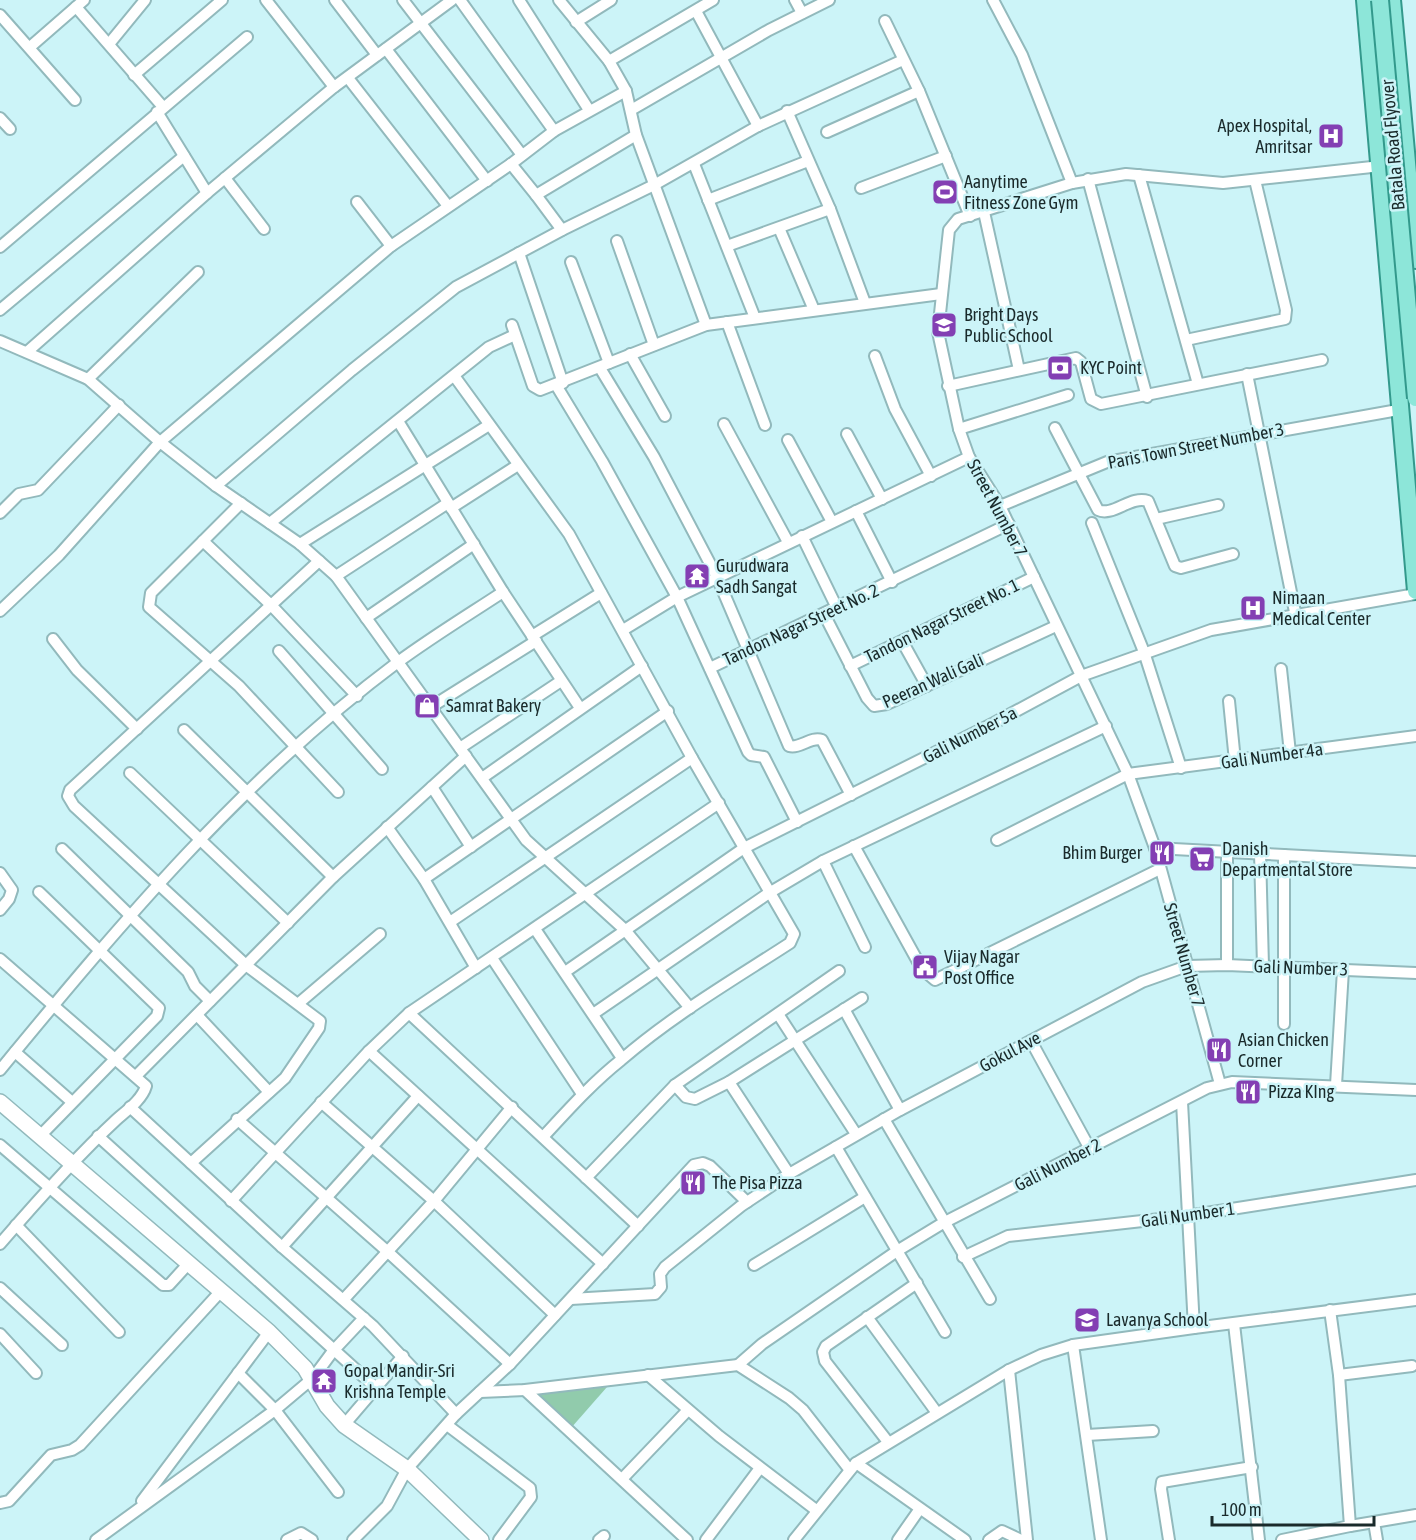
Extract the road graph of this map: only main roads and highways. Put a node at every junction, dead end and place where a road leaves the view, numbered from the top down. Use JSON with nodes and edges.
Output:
{"nodes":[{"id":1,"x":1365,"y":0,"type":"edge"},
{"id":2,"x":1380,"y":0,"type":"edge"},
{"id":3,"x":1392,"y":0,"type":"edge"},
{"id":4,"x":1409,"y":117,"type":"edge"},
{"id":5,"x":1416,"y":260,"type":"edge"},
{"id":6,"x":1416,"y":398,"type":"edge"},
{"id":7,"x":1416,"y":593,"type":"edge"}],
"edges":[{"from":1,"to":7,"type":"main road"},
{"from":2,"to":6,"type":"main road","name":"Batala Road Flyover","bridge":true},
{"from":3,"to":4,"type":"main road"},
{"from":4,"to":5,"type":"main road"}]}
